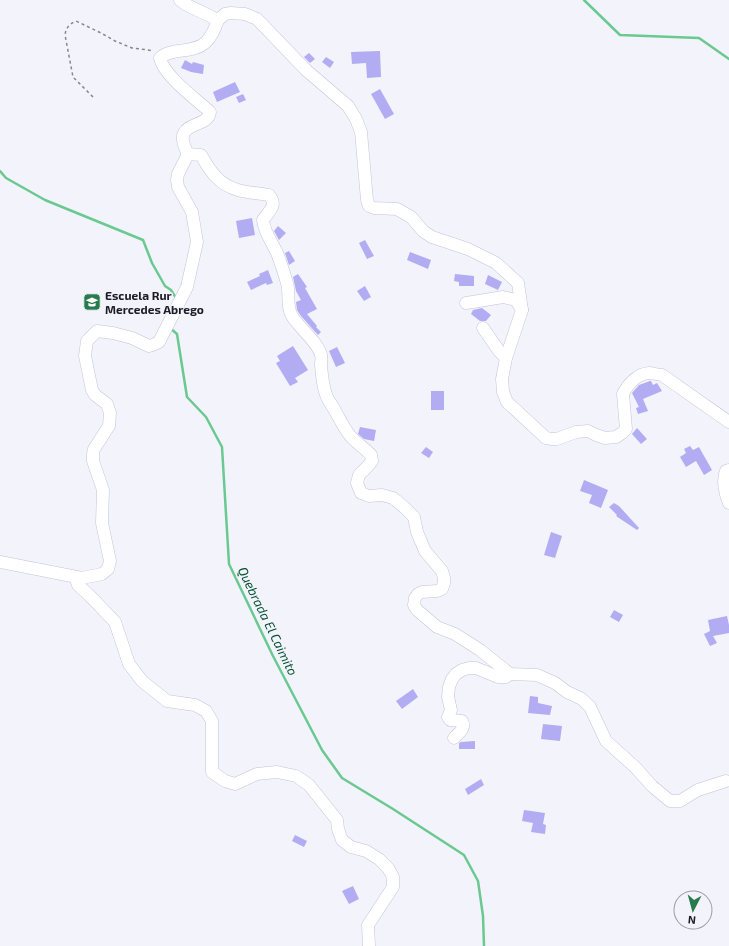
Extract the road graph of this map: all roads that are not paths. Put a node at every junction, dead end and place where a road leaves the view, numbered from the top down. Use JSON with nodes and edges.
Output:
{"nodes":[{"id":1,"x":180,"y":0,"type":"edge"},
{"id":2,"x":218,"y":20,"type":"junction"},
{"id":3,"x":188,"y":154,"type":"junction"},
{"id":4,"x":466,"y":302,"type":"dead end"},
{"id":5,"x":522,"y":310,"type":"junction"},
{"id":6,"x":483,"y":328,"type":"dead end"},
{"id":7,"x":506,"y":358,"type":"junction"},
{"id":8,"x":729,"y":422,"type":"edge"},
{"id":9,"x":729,"y":470,"type":"edge"},
{"id":10,"x":729,"y":503,"type":"edge"},
{"id":11,"x":0,"y":562,"type":"edge"},
{"id":12,"x":82,"y":578,"type":"junction"},
{"id":13,"x":510,"y":674,"type":"junction"},
{"id":14,"x":454,"y":738,"type":"dead end"},
{"id":15,"x":726,"y":781,"type":"dead end"},
{"id":16,"x":369,"y":946,"type":"edge"}],
"edges":[{"from":1,"to":2,"type":"street"},
{"from":2,"to":3,"type":"street"},
{"from":2,"to":5,"type":"street"},
{"from":3,"to":12,"type":"street"},
{"from":3,"to":13,"type":"street"},
{"from":4,"to":5,"type":"street"},
{"from":5,"to":7,"type":"street"},
{"from":6,"to":7,"type":"street"},
{"from":7,"to":8,"type":"street"},
{"from":9,"to":10,"type":"street"},
{"from":11,"to":12,"type":"street"},
{"from":12,"to":16,"type":"street"},
{"from":13,"to":14,"type":"street"},
{"from":13,"to":15,"type":"street"}]}
